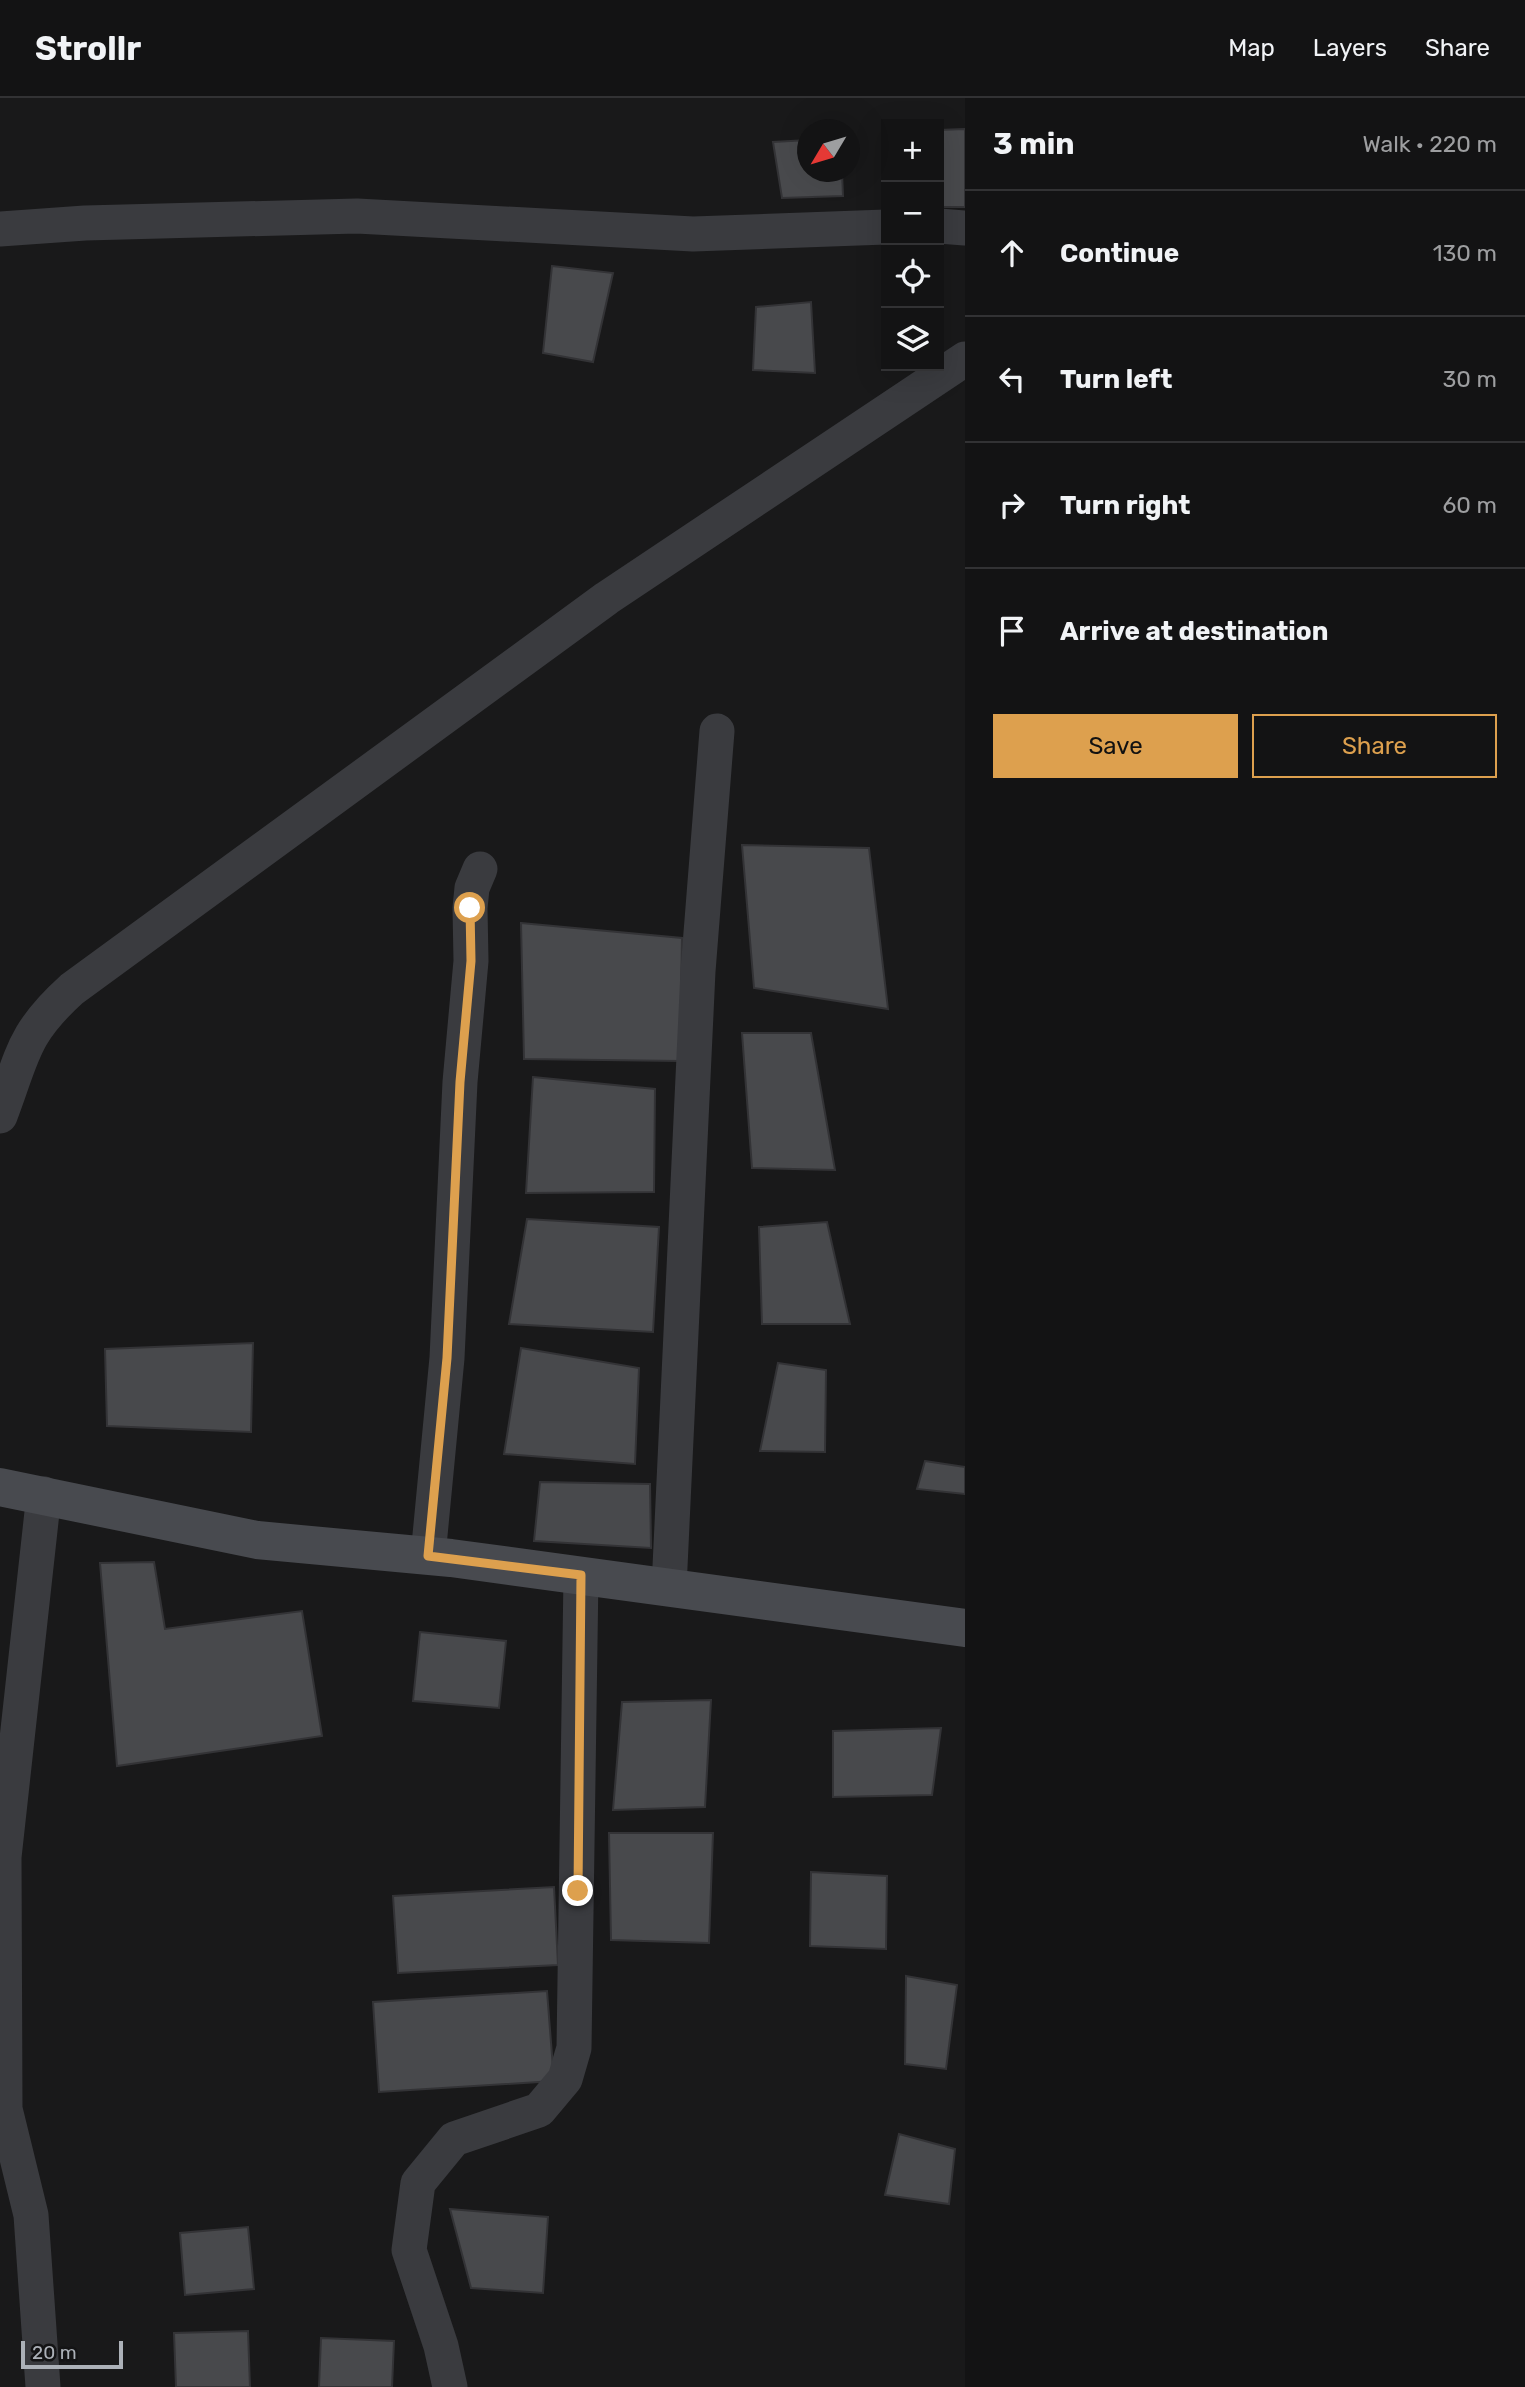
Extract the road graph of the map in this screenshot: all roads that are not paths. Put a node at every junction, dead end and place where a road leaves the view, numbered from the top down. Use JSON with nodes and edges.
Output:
{"nodes":[{"id":1,"x":881,"y":227,"type":"edge"},
{"id":2,"x":944,"y":227,"type":"edge"},
{"id":3,"x":0,"y":229,"type":"edge"},
{"id":4,"x":965,"y":229,"type":"edge"},
{"id":5,"x":965,"y":359,"type":"edge"},
{"id":6,"x":717,"y":731,"type":"dead end"},
{"id":7,"x":480,"y":869,"type":"dead end"},
{"id":8,"x":0,"y":1116,"type":"edge"},
{"id":9,"x":0,"y":1487,"type":"edge"},
{"id":10,"x":44,"y":1494,"type":"junction"},
{"id":11,"x":428,"y":1556,"type":"junction"},
{"id":12,"x":581,"y":1575,"type":"junction"},
{"id":13,"x":669,"y":1588,"type":"junction"},
{"id":14,"x":965,"y":1628,"type":"edge"},
{"id":15,"x":43,"y":2387,"type":"edge"},
{"id":16,"x":450,"y":2387,"type":"edge"}],
"edges":[{"from":1,"to":3,"type":"street"},
{"from":2,"to":4,"type":"street"},
{"from":5,"to":8,"type":"street"},
{"from":6,"to":13,"type":"street"},
{"from":7,"to":11,"type":"street"},
{"from":9,"to":10,"type":"street"},
{"from":10,"to":11,"type":"street"},
{"from":10,"to":15,"type":"street"},
{"from":11,"to":12,"type":"street"},
{"from":12,"to":13,"type":"street"},
{"from":12,"to":16,"type":"street"},
{"from":13,"to":14,"type":"street"}]}
